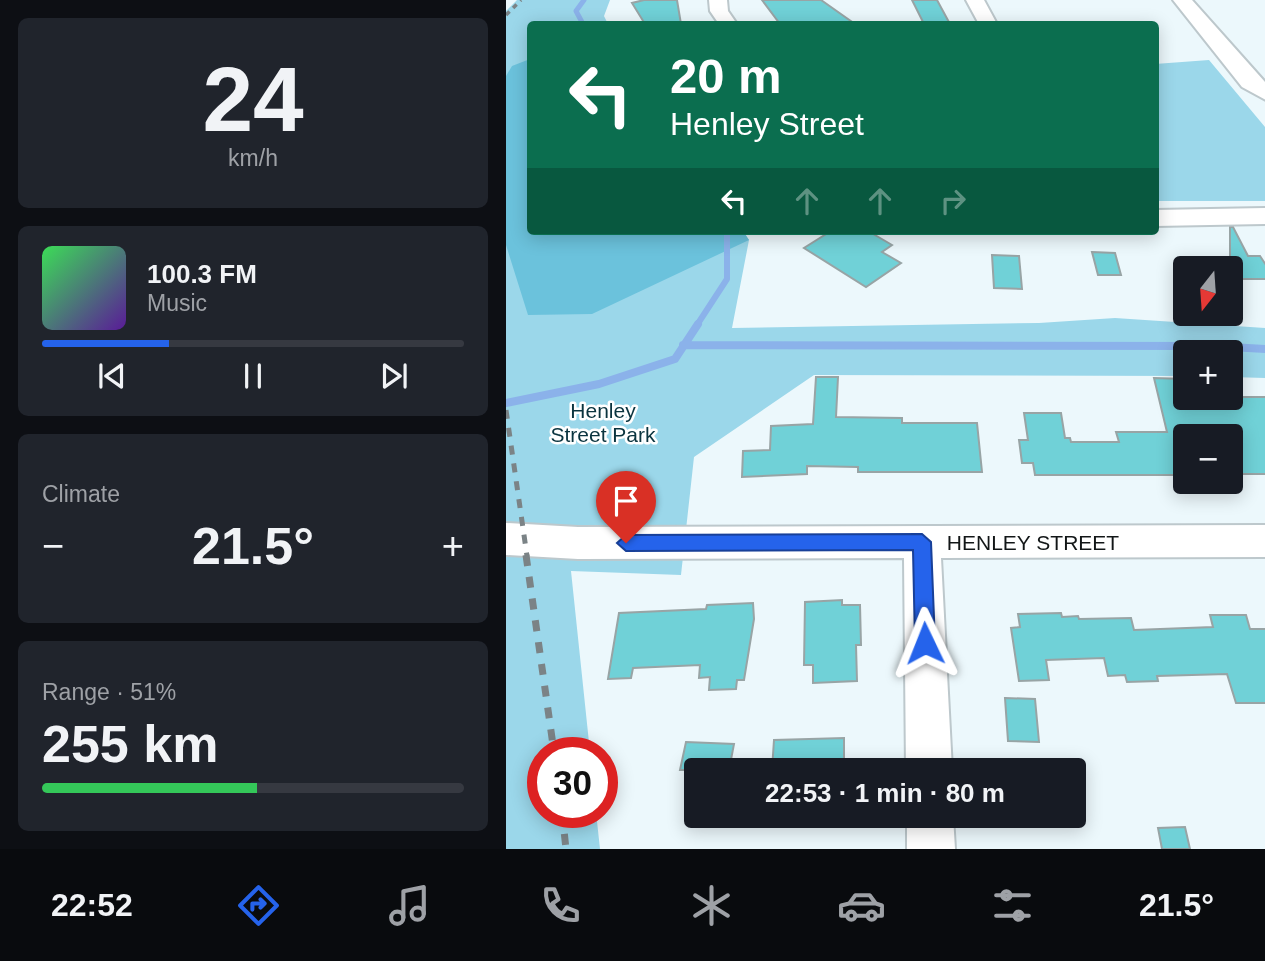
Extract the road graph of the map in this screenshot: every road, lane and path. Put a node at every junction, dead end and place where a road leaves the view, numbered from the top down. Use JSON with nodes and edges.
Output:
{"nodes":[{"id":1,"x":718,"y":0,"type":"edge"},
{"id":2,"x":975,"y":0,"type":"edge"},
{"id":3,"x":1182,"y":0,"type":"edge"},
{"id":4,"x":726,"y":21,"type":"edge"},
{"id":5,"x":986,"y":21,"type":"edge"},
{"id":6,"x":1265,"y":94,"type":"edge"},
{"id":7,"x":1265,"y":216,"type":"edge"},
{"id":8,"x":1159,"y":218,"type":"edge"},
{"id":9,"x":506,"y":538,"type":"edge"},
{"id":10,"x":1265,"y":541,"type":"edge"},
{"id":11,"x":922,"y":542,"type":"junction"},
{"id":12,"x":929,"y":758,"type":"edge"},
{"id":13,"x":930,"y":828,"type":"edge"},
{"id":14,"x":931,"y":849,"type":"edge"}],
"edges":[{"from":1,"to":4,"type":"street"},
{"from":2,"to":5,"type":"street"},
{"from":3,"to":6,"type":"street"},
{"from":7,"to":8,"type":"street"},
{"from":9,"to":11,"type":"street","name":"HENLEY STREET"},
{"from":10,"to":11,"type":"street","name":"HENLEY STREET"},
{"from":11,"to":12,"type":"street"},
{"from":13,"to":14,"type":"street"}]}
